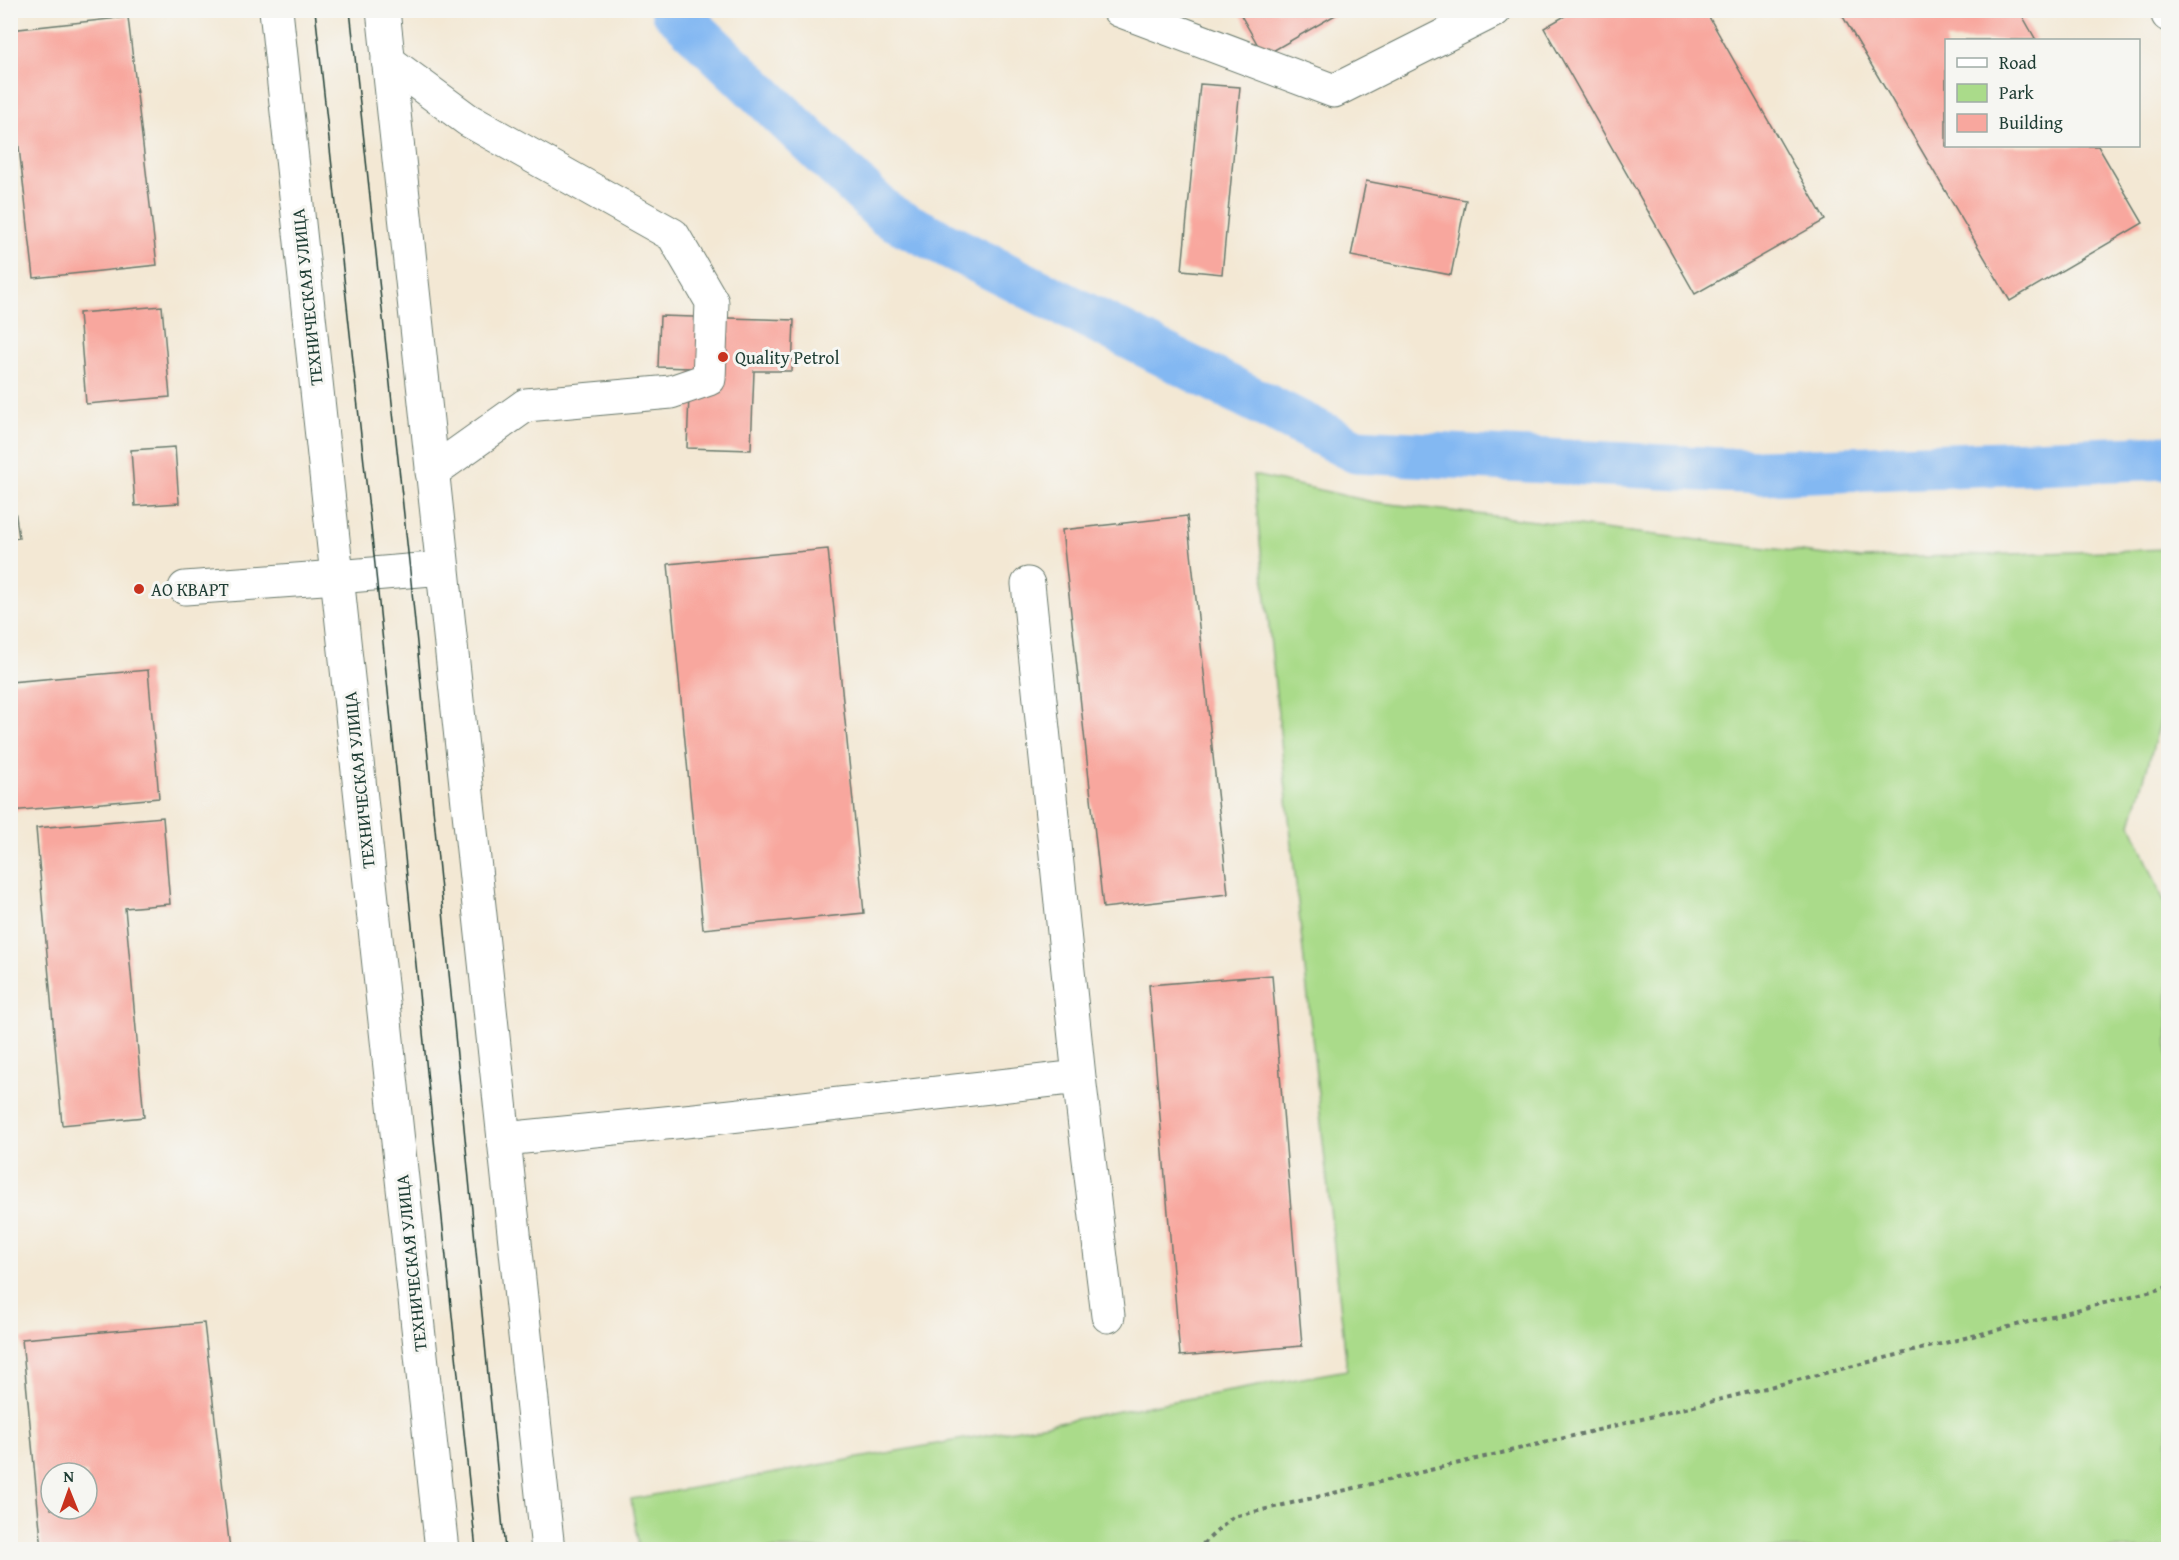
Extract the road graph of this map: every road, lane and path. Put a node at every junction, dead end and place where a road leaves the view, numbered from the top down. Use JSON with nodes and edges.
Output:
{"nodes":[{"id":1,"x":276,"y":10,"type":"edge"},
{"id":2,"x":382,"y":10,"type":"edge"},
{"id":3,"x":1119,"y":10,"type":"edge"},
{"id":4,"x":1495,"y":10,"type":"edge"},
{"id":5,"x":388,"y":61,"type":"junction"},
{"id":6,"x":432,"y":472,"type":"junction"},
{"id":7,"x":443,"y":568,"type":"junction"},
{"id":8,"x":337,"y":577,"type":"junction"},
{"id":9,"x":1028,"y":584,"type":"dead end"},
{"id":10,"x":185,"y":588,"type":"dead end"},
{"id":11,"x":1079,"y":1077,"type":"junction"},
{"id":12,"x":504,"y":1139,"type":"junction"},
{"id":13,"x":2169,"y":1287,"type":"edge"},
{"id":14,"x":1108,"y":1316,"type":"dead end"},
{"id":15,"x":442,"y":1550,"type":"edge"},
{"id":16,"x":548,"y":1550,"type":"edge"},
{"id":17,"x":1196,"y":1550,"type":"edge"}],
"edges":[{"from":1,"to":8,"type":"main road","name":"ТЕХНИЧЕСКАЯ УЛИЦА"},
{"from":2,"to":5,"type":"main road"},
{"from":3,"to":4,"type":"main road"},
{"from":5,"to":6,"type":"main road"},
{"from":5,"to":6,"type":"main road"},
{"from":6,"to":7,"type":"main road"},
{"from":7,"to":8,"type":"main road"},
{"from":7,"to":12,"type":"main road"},
{"from":8,"to":10,"type":"main road"},
{"from":8,"to":15,"type":"main road","name":"ТЕХНИЧЕСКАЯ УЛИЦА"},
{"from":9,"to":11,"type":"main road"},
{"from":11,"to":12,"type":"main road"},
{"from":11,"to":14,"type":"main road"},
{"from":12,"to":16,"type":"main road"},
{"from":13,"to":17,"type":"path"}]}
